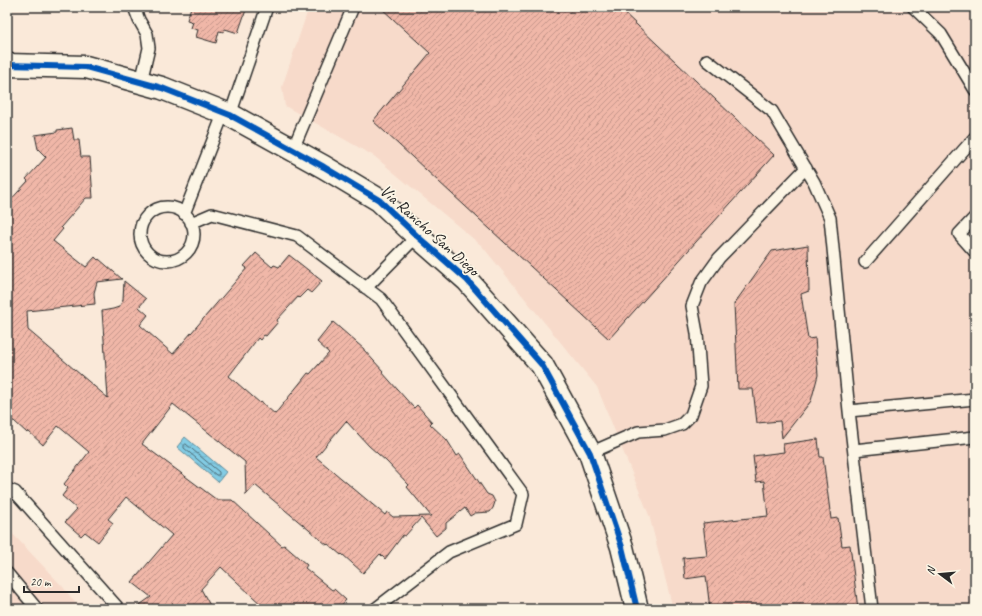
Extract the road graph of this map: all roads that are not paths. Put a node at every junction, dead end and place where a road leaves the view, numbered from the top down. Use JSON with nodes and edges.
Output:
{"nodes":[{"id":1,"x":134,"y":7,"type":"edge"},
{"id":2,"x":267,"y":7,"type":"edge"},
{"id":3,"x":353,"y":7,"type":"edge"},
{"id":4,"x":913,"y":7,"type":"edge"},
{"id":5,"x":707,"y":60,"type":"dead end"},
{"id":6,"x":7,"y":65,"type":"edge"},
{"id":7,"x":141,"y":82,"type":"junction"},
{"id":8,"x":975,"y":90,"type":"edge"},
{"id":9,"x":227,"y":114,"type":"junction"},
{"id":10,"x":975,"y":137,"type":"edge"},
{"id":11,"x":294,"y":149,"type":"junction"},
{"id":12,"x":806,"y":168,"type":"junction"},
{"id":13,"x":184,"y":214,"type":"junction"},
{"id":14,"x":975,"y":217,"type":"edge"},
{"id":15,"x":191,"y":223,"type":"junction"},
{"id":16,"x":417,"y":236,"type":"junction"},
{"id":17,"x":975,"y":252,"type":"edge"},
{"id":18,"x":865,"y":262,"type":"dead end"},
{"id":19,"x":366,"y":288,"type":"junction"},
{"id":20,"x":975,"y":399,"type":"edge"},
{"id":21,"x":849,"y":411,"type":"junction"},
{"id":22,"x":975,"y":437,"type":"edge"},
{"id":23,"x":854,"y":450,"type":"junction"},
{"id":24,"x":590,"y":453,"type":"junction"},
{"id":25,"x":7,"y":489,"type":"edge"},
{"id":26,"x":7,"y":572,"type":"edge"},
{"id":27,"x":37,"y":609,"type":"edge"},
{"id":28,"x":119,"y":609,"type":"edge"},
{"id":29,"x":375,"y":609,"type":"edge"},
{"id":30,"x":637,"y":609,"type":"edge"},
{"id":31,"x":872,"y":609,"type":"edge"}],
"edges":[{"from":1,"to":7,"type":"lane"},
{"from":2,"to":9,"type":"lane"},
{"from":3,"to":11,"type":"lane"},
{"from":4,"to":8,"type":"lane"},
{"from":5,"to":12,"type":"lane"},
{"from":6,"to":7,"type":"street","name":"Via Rancho San Diego"},
{"from":7,"to":9,"type":"street","name":"Via Rancho San Diego"},
{"from":9,"to":11,"type":"street","name":"Via Rancho San Diego"},
{"from":9,"to":13,"type":"lane"},
{"from":10,"to":18,"type":"lane"},
{"from":11,"to":16,"type":"street","name":"Via Rancho San Diego"},
{"from":12,"to":21,"type":"lane"},
{"from":12,"to":24,"type":"lane"},
{"from":13,"to":15,"type":"lane"},
{"from":13,"to":15,"type":"lane"},
{"from":14,"to":17,"type":"lane"},
{"from":15,"to":19,"type":"lane"},
{"from":16,"to":19,"type":"lane"},
{"from":16,"to":24,"type":"street","name":"Via Rancho San Diego"},
{"from":19,"to":29,"type":"lane"},
{"from":20,"to":21,"type":"lane"},
{"from":21,"to":23,"type":"lane"},
{"from":22,"to":23,"type":"lane"},
{"from":23,"to":31,"type":"lane"},
{"from":24,"to":30,"type":"street","name":"Via Rancho San Diego"},
{"from":25,"to":28,"type":"lane"},
{"from":26,"to":27,"type":"lane"}]}
